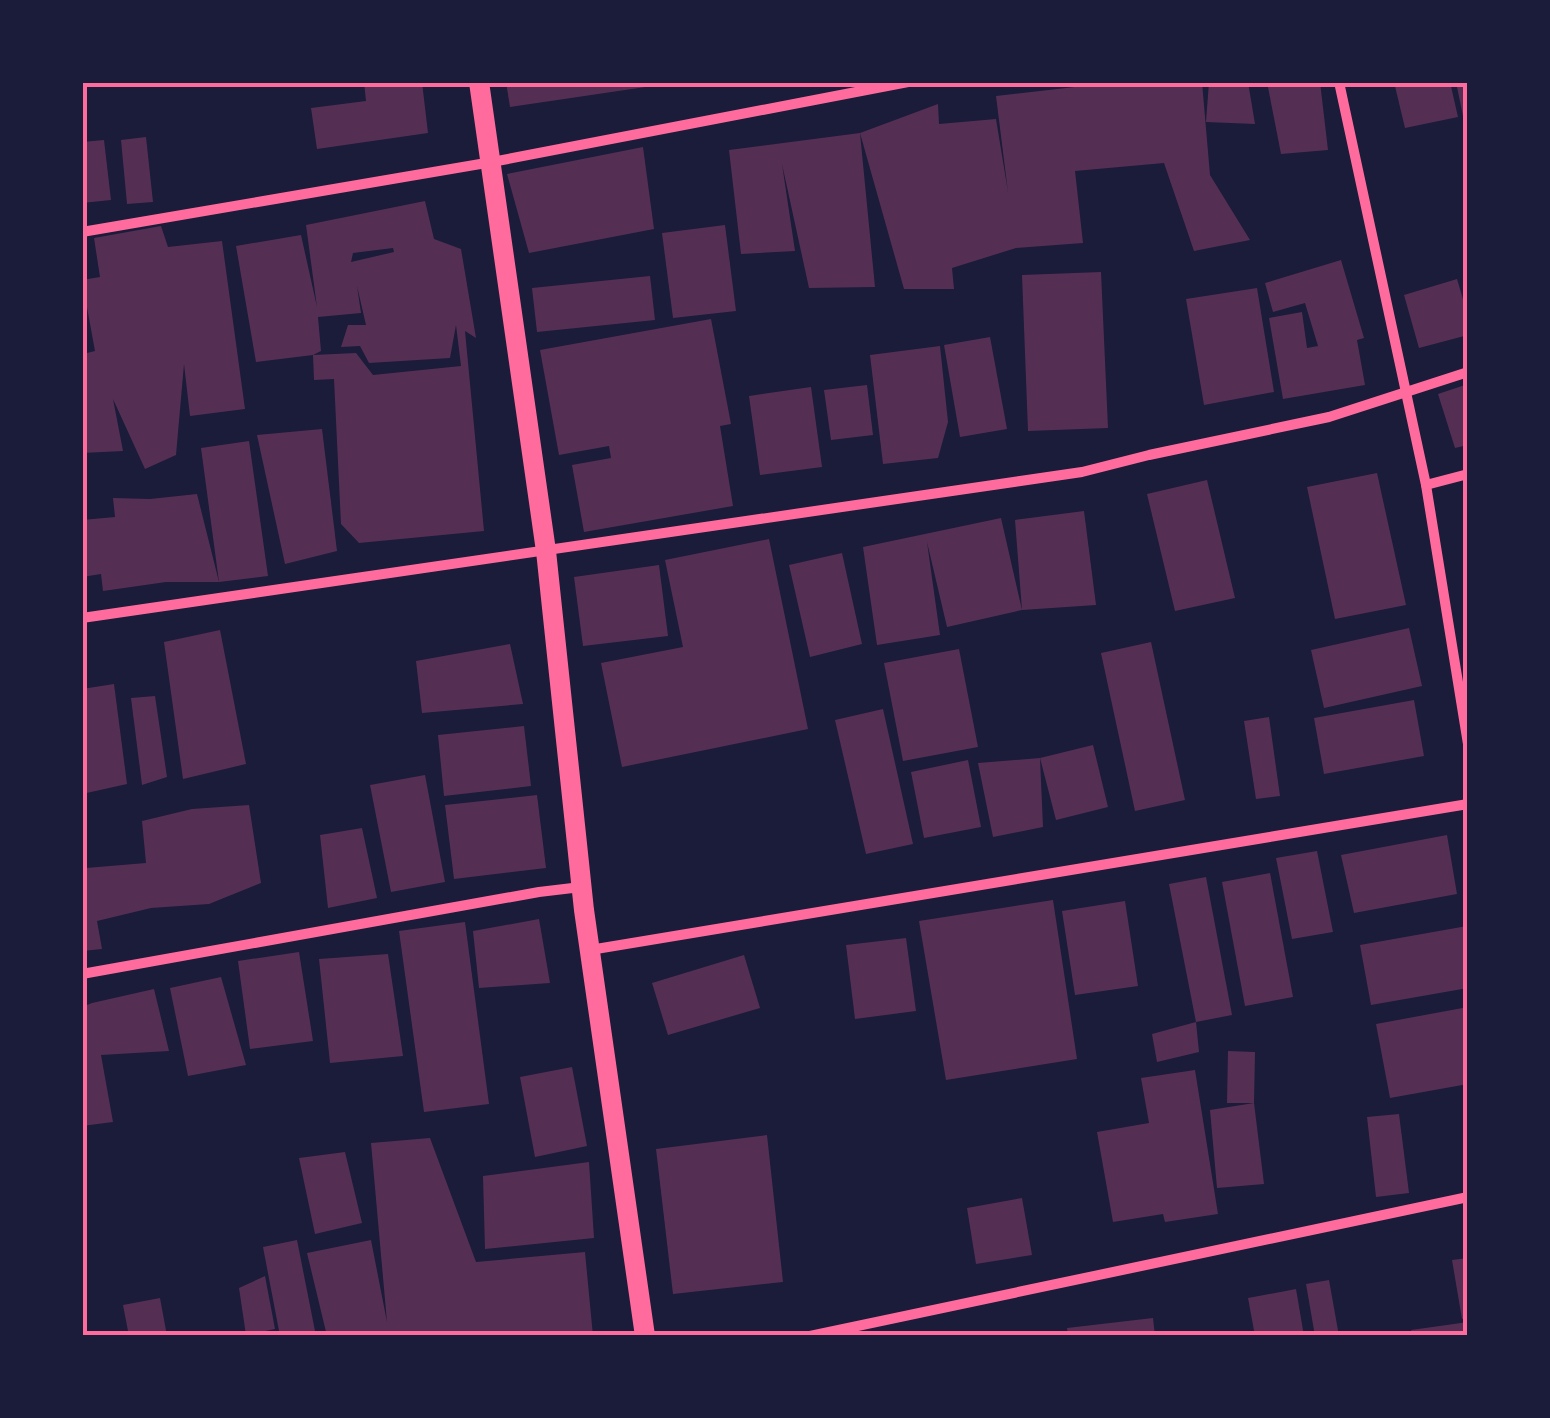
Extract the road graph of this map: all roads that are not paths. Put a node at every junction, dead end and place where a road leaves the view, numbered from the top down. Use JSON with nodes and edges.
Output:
{"nodes":[{"id":1,"x":480,"y":82,"type":"edge"},
{"id":2,"x":908,"y":82,"type":"edge"},
{"id":3,"x":1340,"y":82,"type":"edge"},
{"id":4,"x":492,"y":162,"type":"junction"},
{"id":5,"x":82,"y":232,"type":"edge"},
{"id":6,"x":1468,"y":372,"type":"edge"},
{"id":7,"x":1406,"y":392,"type":"junction"},
{"id":8,"x":1468,"y":474,"type":"edge"},
{"id":9,"x":1426,"y":484,"type":"junction"},
{"id":10,"x":546,"y":551,"type":"junction"},
{"id":11,"x":82,"y":618,"type":"edge"},
{"id":12,"x":1468,"y":744,"type":"edge"},
{"id":13,"x":1468,"y":804,"type":"edge"},
{"id":14,"x":581,"y":887,"type":"junction"},
{"id":15,"x":590,"y":950,"type":"junction"},
{"id":16,"x":82,"y":974,"type":"edge"},
{"id":17,"x":1468,"y":1197,"type":"edge"},
{"id":18,"x":646,"y":1336,"type":"edge"},
{"id":19,"x":810,"y":1336,"type":"edge"}],
"edges":[{"from":1,"to":4,"type":"main road"},
{"from":2,"to":4,"type":"street"},
{"from":3,"to":7,"type":"street"},
{"from":4,"to":5,"type":"street"},
{"from":4,"to":10,"type":"main road"},
{"from":6,"to":7,"type":"street"},
{"from":7,"to":9,"type":"street"},
{"from":7,"to":10,"type":"street"},
{"from":8,"to":9,"type":"street"},
{"from":9,"to":12,"type":"street"},
{"from":10,"to":11,"type":"street"},
{"from":10,"to":14,"type":"main road"},
{"from":13,"to":15,"type":"street"},
{"from":14,"to":15,"type":"main road"},
{"from":14,"to":16,"type":"street"},
{"from":15,"to":18,"type":"main road"},
{"from":17,"to":19,"type":"street"}]}
